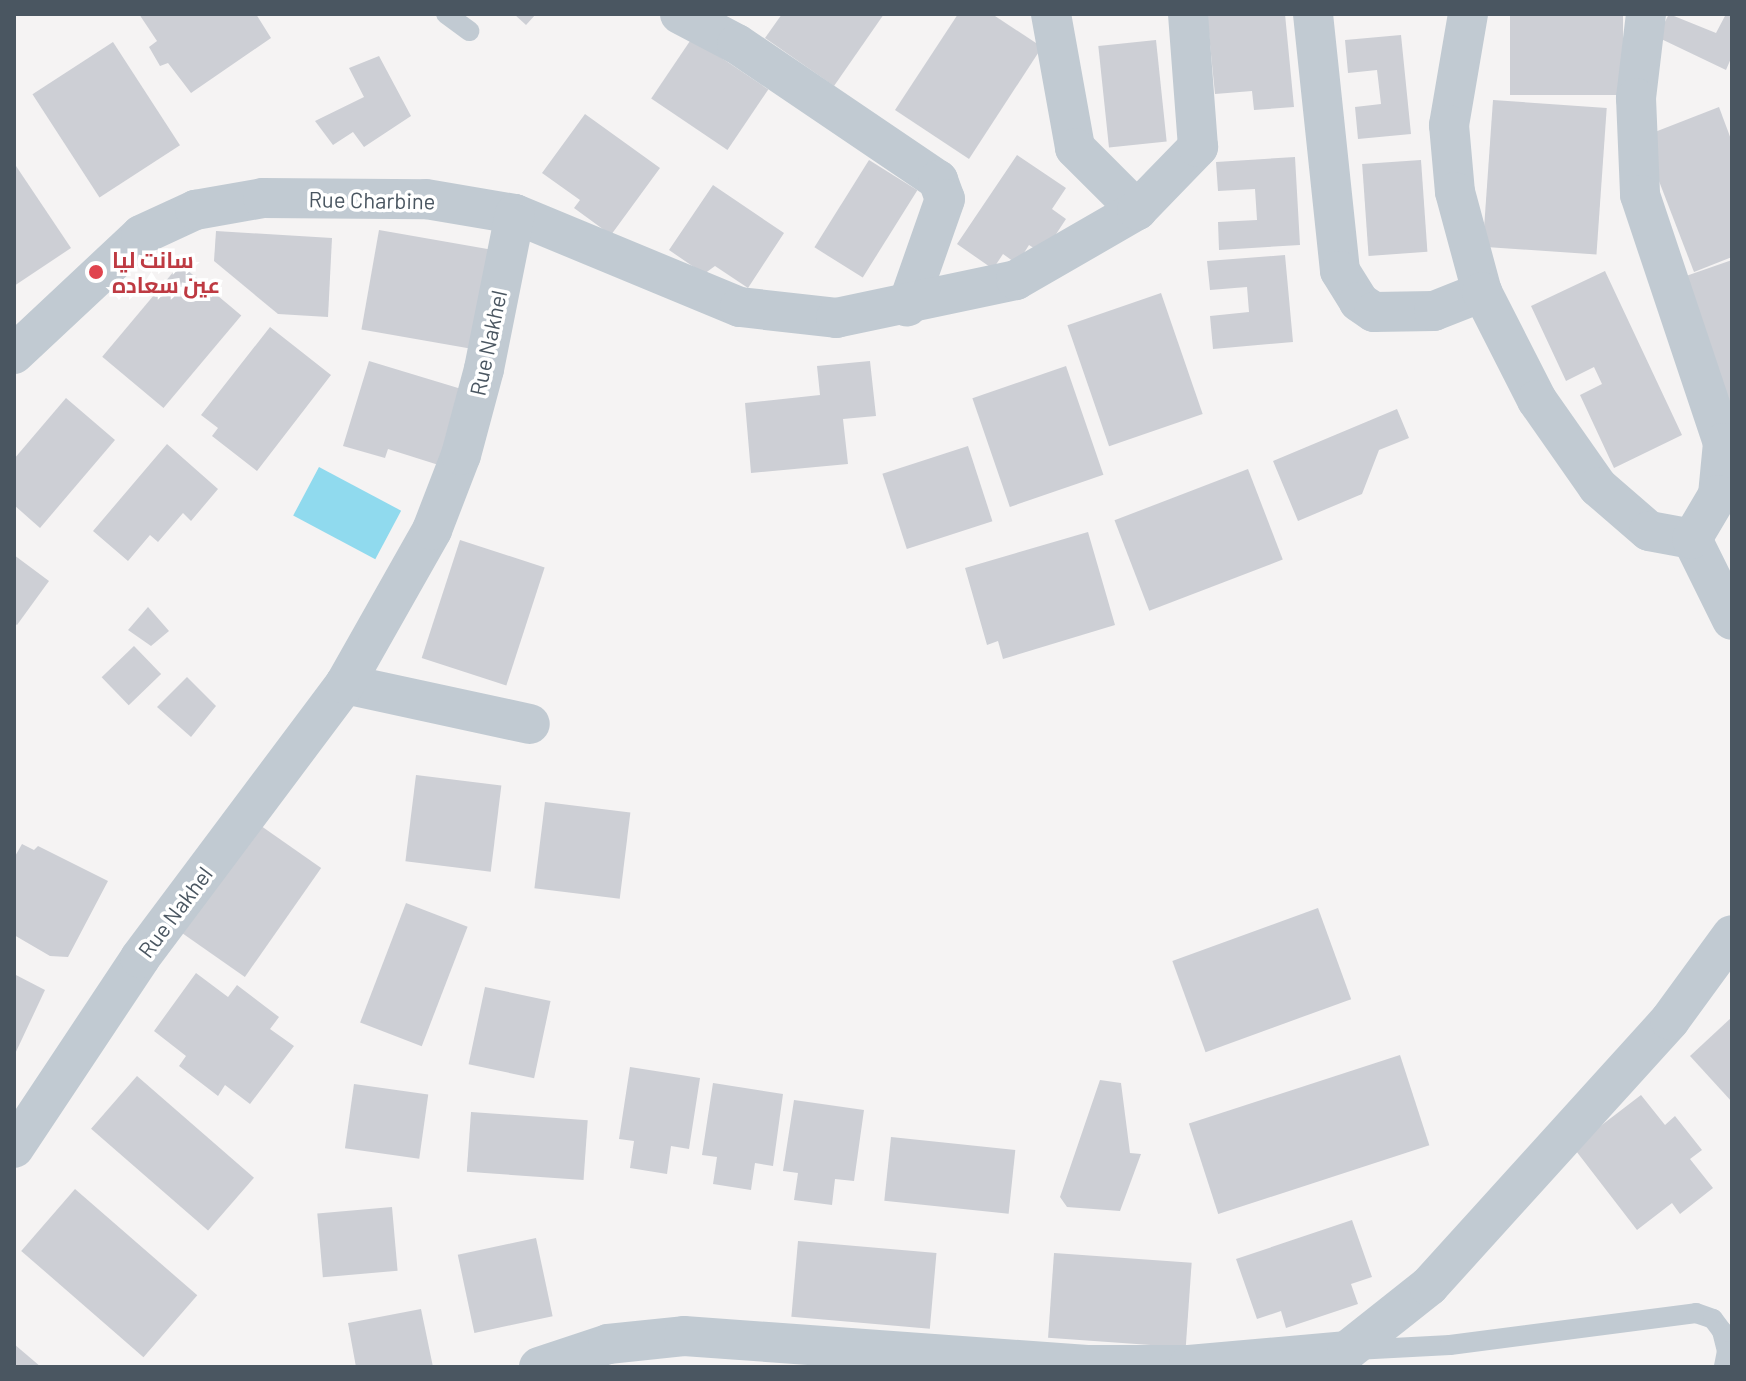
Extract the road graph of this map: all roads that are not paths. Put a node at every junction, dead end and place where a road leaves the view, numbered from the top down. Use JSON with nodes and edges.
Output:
{"nodes":[{"id":1,"x":446,"y":14,"type":"edge"},
{"id":2,"x":680,"y":14,"type":"edge"},
{"id":3,"x":1051,"y":14,"type":"edge"},
{"id":4,"x":1188,"y":14,"type":"edge"},
{"id":5,"x":1313,"y":14,"type":"edge"},
{"id":6,"x":1468,"y":14,"type":"edge"},
{"id":7,"x":1646,"y":14,"type":"edge"},
{"id":8,"x":469,"y":31,"type":"dead end"},
{"id":9,"x":1137,"y":210,"type":"junction"},
{"id":10,"x":515,"y":214,"type":"junction"},
{"id":11,"x":1482,"y":292,"type":"junction"},
{"id":12,"x":907,"y":307,"type":"junction"},
{"id":13,"x":14,"y":354,"type":"edge"},
{"id":14,"x":1692,"y":539,"type":"junction"},
{"id":15,"x":1732,"y":620,"type":"edge"},
{"id":16,"x":345,"y":684,"type":"junction"},
{"id":17,"x":530,"y":724,"type":"dead end"},
{"id":18,"x":1732,"y":935,"type":"edge"},
{"id":19,"x":14,"y":1148,"type":"edge"},
{"id":20,"x":1347,"y":1351,"type":"junction"},
{"id":21,"x":539,"y":1367,"type":"edge"},
{"id":22,"x":1724,"y":1367,"type":"edge"}],
"edges":[{"from":1,"to":8,"type":"lane"},
{"from":2,"to":12,"type":"street"},
{"from":3,"to":9,"type":"street"},
{"from":4,"to":9,"type":"street","name":"Rue Charbine"},
{"from":5,"to":11,"type":"street"},
{"from":6,"to":11,"type":"street"},
{"from":7,"to":14,"type":"street"},
{"from":9,"to":12,"type":"street","name":"Rue Charbine"},
{"from":10,"to":12,"type":"street","name":"Rue Charbine"},
{"from":10,"to":13,"type":"street","name":"Rue Charbine"},
{"from":10,"to":16,"type":"street","name":"Rue Nakhel"},
{"from":11,"to":14,"type":"street"},
{"from":14,"to":15,"type":"street"},
{"from":16,"to":17,"type":"street"},
{"from":16,"to":19,"type":"street","name":"Rue Nakhel"},
{"from":18,"to":20,"type":"street"},
{"from":20,"to":21,"type":"street"},
{"from":20,"to":22,"type":"lane"}]}
